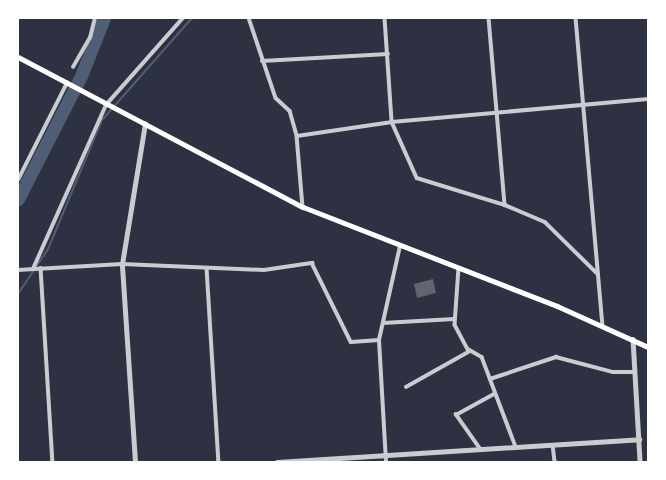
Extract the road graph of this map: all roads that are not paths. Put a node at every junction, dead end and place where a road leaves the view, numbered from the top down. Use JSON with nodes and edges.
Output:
{"nodes":[{"id":1,"x":95,"y":18,"type":"edge"},
{"id":2,"x":183,"y":18,"type":"edge"},
{"id":3,"x":249,"y":18,"type":"edge"},
{"id":4,"x":385,"y":18,"type":"edge"},
{"id":5,"x":489,"y":18,"type":"edge"},
{"id":6,"x":576,"y":18,"type":"edge"},
{"id":7,"x":388,"y":54,"type":"junction"},
{"id":8,"x":18,"y":57,"type":"edge"},
{"id":9,"x":262,"y":61,"type":"junction"},
{"id":10,"x":74,"y":67,"type":"dead end"},
{"id":11,"x":67,"y":83,"type":"junction"},
{"id":12,"x":648,"y":99,"type":"edge"},
{"id":13,"x":106,"y":105,"type":"junction"},
{"id":14,"x":584,"y":105,"type":"junction"},
{"id":15,"x":498,"y":112,"type":"junction"},
{"id":16,"x":392,"y":122,"type":"junction"},
{"id":17,"x":145,"y":124,"type":"junction"},
{"id":18,"x":297,"y":136,"type":"junction"},
{"id":19,"x":18,"y":180,"type":"edge"},
{"id":20,"x":505,"y":205,"type":"junction"},
{"id":21,"x":303,"y":207,"type":"junction"},
{"id":22,"x":400,"y":246,"type":"junction"},
{"id":23,"x":122,"y":264,"type":"junction"},
{"id":24,"x":41,"y":268,"type":"junction"},
{"id":25,"x":207,"y":268,"type":"junction"},
{"id":26,"x":459,"y":268,"type":"junction"},
{"id":27,"x":33,"y":269,"type":"junction"},
{"id":28,"x":18,"y":270,"type":"edge"},
{"id":29,"x":598,"y":274,"type":"junction"},
{"id":30,"x":454,"y":319,"type":"junction"},
{"id":31,"x":383,"y":323,"type":"junction"},
{"id":32,"x":603,"y":325,"type":"junction"},
{"id":33,"x":633,"y":339,"type":"junction"},
{"id":34,"x":379,"y":340,"type":"junction"},
{"id":35,"x":648,"y":347,"type":"edge"},
{"id":36,"x":470,"y":350,"type":"junction"},
{"id":37,"x":635,"y":372,"type":"junction"},
{"id":38,"x":490,"y":379,"type":"junction"},
{"id":39,"x":406,"y":387,"type":"dead end"},
{"id":40,"x":494,"y":394,"type":"junction"},
{"id":41,"x":639,"y":439,"type":"junction"},
{"id":42,"x":554,"y":445,"type":"junction"},
{"id":43,"x":516,"y":447,"type":"junction"},
{"id":44,"x":480,"y":449,"type":"junction"},
{"id":45,"x":385,"y":456,"type":"junction"},
{"id":46,"x":53,"y":462,"type":"edge"},
{"id":47,"x":135,"y":462,"type":"edge"},
{"id":48,"x":219,"y":462,"type":"edge"},
{"id":49,"x":277,"y":462,"type":"edge"},
{"id":50,"x":386,"y":462,"type":"edge"},
{"id":51,"x":555,"y":462,"type":"edge"},
{"id":52,"x":640,"y":462,"type":"edge"}],
"edges":[{"from":1,"to":10,"type":"street"},
{"from":2,"to":13,"type":"street"},
{"from":3,"to":9,"type":"street"},
{"from":4,"to":7,"type":"street"},
{"from":5,"to":15,"type":"street"},
{"from":6,"to":14,"type":"street"},
{"from":7,"to":9,"type":"street"},
{"from":7,"to":16,"type":"street"},
{"from":8,"to":11,"type":"main road"},
{"from":9,"to":18,"type":"street"},
{"from":11,"to":13,"type":"main road"},
{"from":11,"to":19,"type":"street"},
{"from":12,"to":14,"type":"street"},
{"from":13,"to":17,"type":"main road"},
{"from":13,"to":27,"type":"street"},
{"from":14,"to":15,"type":"street"},
{"from":14,"to":29,"type":"street"},
{"from":15,"to":16,"type":"street"},
{"from":15,"to":20,"type":"street"},
{"from":16,"to":18,"type":"street"},
{"from":16,"to":20,"type":"street"},
{"from":17,"to":21,"type":"main road"},
{"from":17,"to":23,"type":"street"},
{"from":18,"to":21,"type":"street"},
{"from":20,"to":29,"type":"street"},
{"from":21,"to":22,"type":"main road"},
{"from":22,"to":26,"type":"main road"},
{"from":22,"to":31,"type":"street"},
{"from":23,"to":24,"type":"street"},
{"from":23,"to":25,"type":"street"},
{"from":23,"to":47,"type":"street"},
{"from":24,"to":27,"type":"street"},
{"from":24,"to":46,"type":"street"},
{"from":25,"to":34,"type":"street"},
{"from":25,"to":48,"type":"street"},
{"from":26,"to":30,"type":"street"},
{"from":26,"to":32,"type":"main road"},
{"from":27,"to":28,"type":"street"},
{"from":29,"to":32,"type":"street"},
{"from":30,"to":31,"type":"street"},
{"from":30,"to":36,"type":"street"},
{"from":31,"to":34,"type":"street"},
{"from":32,"to":33,"type":"main road"},
{"from":33,"to":35,"type":"main road"},
{"from":33,"to":37,"type":"street"},
{"from":34,"to":45,"type":"street"},
{"from":36,"to":38,"type":"street"},
{"from":36,"to":39,"type":"street"},
{"from":37,"to":38,"type":"street"},
{"from":37,"to":41,"type":"street"},
{"from":38,"to":40,"type":"street"},
{"from":40,"to":43,"type":"street"},
{"from":40,"to":44,"type":"street"},
{"from":41,"to":42,"type":"street"},
{"from":41,"to":52,"type":"street"},
{"from":42,"to":43,"type":"street"},
{"from":42,"to":51,"type":"street"},
{"from":43,"to":44,"type":"street"},
{"from":44,"to":45,"type":"street"},
{"from":45,"to":49,"type":"street"},
{"from":45,"to":50,"type":"street"}]}
